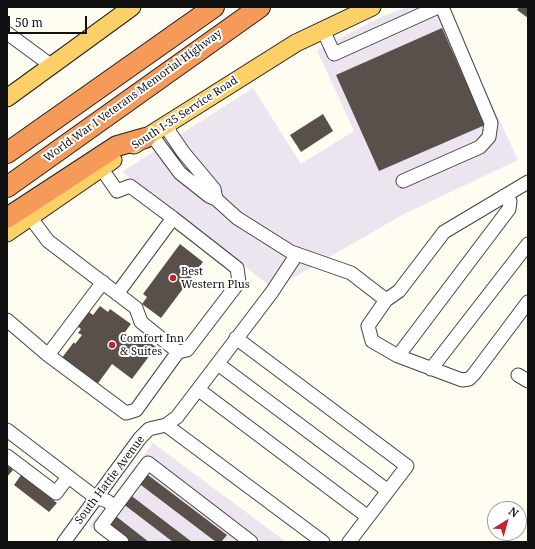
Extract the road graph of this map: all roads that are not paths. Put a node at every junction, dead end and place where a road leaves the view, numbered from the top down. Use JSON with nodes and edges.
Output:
{"nodes":[{"id":1,"x":132,"y":7,"type":"edge"},
{"id":2,"x":214,"y":7,"type":"edge"},
{"id":3,"x":260,"y":7,"type":"edge"},
{"id":4,"x":372,"y":7,"type":"edge"},
{"id":5,"x":438,"y":7,"type":"edge"},
{"id":6,"x":442,"y":7,"type":"edge"},
{"id":7,"x":323,"y":30,"type":"junction"},
{"id":8,"x":7,"y":32,"type":"edge"},
{"id":9,"x":52,"y":66,"type":"junction"},
{"id":10,"x":7,"y":98,"type":"edge"},
{"id":11,"x":168,"y":123,"type":"junction"},
{"id":12,"x":33,"y":134,"type":"junction"},
{"id":13,"x":147,"y":137,"type":"junction"},
{"id":14,"x":7,"y":145,"type":"edge"},
{"id":15,"x":7,"y":152,"type":"edge"},
{"id":16,"x":101,"y":168,"type":"junction"},
{"id":17,"x":403,"y":181,"type":"dead end"},
{"id":18,"x":528,"y":182,"type":"edge"},
{"id":19,"x":7,"y":187,"type":"edge"},
{"id":20,"x":504,"y":196,"type":"junction"},
{"id":21,"x":216,"y":199,"type":"junction"},
{"id":22,"x":30,"y":217,"type":"junction"},
{"id":23,"x":7,"y":218,"type":"edge"},
{"id":24,"x":173,"y":218,"type":"junction"},
{"id":25,"x":7,"y":233,"type":"edge"},
{"id":26,"x":528,"y":244,"type":"edge"},
{"id":27,"x":297,"y":254,"type":"junction"},
{"id":28,"x":103,"y":282,"type":"junction"},
{"id":29,"x":117,"y":294,"type":"junction"},
{"id":30,"x":386,"y":300,"type":"junction"},
{"id":31,"x":528,"y":302,"type":"edge"},
{"id":32,"x":7,"y":320,"type":"edge"},
{"id":33,"x":236,"y":338,"type":"junction"},
{"id":34,"x":178,"y":352,"type":"junction"},
{"id":35,"x":48,"y":355,"type":"junction"},
{"id":36,"x":398,"y":356,"type":"junction"},
{"id":37,"x":218,"y":364,"type":"junction"},
{"id":38,"x":431,"y":369,"type":"junction"},
{"id":39,"x":199,"y":390,"type":"junction"},
{"id":40,"x":166,"y":425,"type":"junction"},
{"id":41,"x":7,"y":430,"type":"edge"},
{"id":42,"x":7,"y":456,"type":"edge"},
{"id":43,"x":68,"y":477,"type":"junction"},
{"id":44,"x":388,"y":491,"type":"junction"},
{"id":45,"x":95,"y":497,"type":"junction"},
{"id":46,"x":115,"y":507,"type":"junction"},
{"id":47,"x":368,"y":517,"type":"junction"},
{"id":48,"x":64,"y":542,"type":"edge"},
{"id":49,"x":122,"y":542,"type":"edge"},
{"id":50,"x":251,"y":542,"type":"edge"},
{"id":51,"x":323,"y":542,"type":"edge"},
{"id":52,"x":349,"y":542,"type":"edge"}],
"edges":[{"from":1,"to":9,"type":"main road"},
{"from":2,"to":12,"type":"highway"},
{"from":3,"to":19,"type":"highway","name":"World War I Veterans Memorial Highway"},
{"from":4,"to":7,"type":"main road","name":"South I-35 Service Road"},
{"from":5,"to":7,"type":"street"},
{"from":6,"to":17,"type":"street"},
{"from":7,"to":11,"type":"main road","name":"South I-35 Service Road"},
{"from":8,"to":9,"type":"street"},
{"from":9,"to":10,"type":"main road"},
{"from":11,"to":13,"type":"main road","name":"South I-35 Service Road"},
{"from":11,"to":21,"type":"street"},
{"from":12,"to":14,"type":"highway"},
{"from":12,"to":15,"type":"highway"},
{"from":13,"to":16,"type":"main road","name":"South I-35 Service Road"},
{"from":13,"to":21,"type":"street"},
{"from":13,"to":23,"type":"highway"},
{"from":16,"to":22,"type":"main road","name":"South I-35 Service Road"},
{"from":16,"to":24,"type":"street"},
{"from":18,"to":20,"type":"street"},
{"from":20,"to":30,"type":"street"},
{"from":20,"to":36,"type":"street"},
{"from":21,"to":27,"type":"street"},
{"from":22,"to":25,"type":"main road","name":"South I-35 Service Road"},
{"from":22,"to":28,"type":"street"},
{"from":24,"to":29,"type":"street"},
{"from":24,"to":34,"type":"street"},
{"from":26,"to":38,"type":"street"},
{"from":27,"to":30,"type":"street"},
{"from":27,"to":33,"type":"street","name":"South Hattie Avenue"},
{"from":28,"to":29,"type":"street"},
{"from":28,"to":35,"type":"street"},
{"from":29,"to":34,"type":"street"},
{"from":30,"to":36,"type":"street"},
{"from":31,"to":38,"type":"street"},
{"from":32,"to":35,"type":"street"},
{"from":33,"to":37,"type":"street","name":"South Hattie Avenue"},
{"from":33,"to":44,"type":"street"},
{"from":34,"to":35,"type":"street"},
{"from":36,"to":38,"type":"street"},
{"from":37,"to":39,"type":"street","name":"South Hattie Avenue"},
{"from":37,"to":44,"type":"street"},
{"from":39,"to":40,"type":"street","name":"South Hattie Avenue"},
{"from":39,"to":47,"type":"street"},
{"from":40,"to":45,"type":"street","name":"South Hattie Avenue"},
{"from":40,"to":51,"type":"street"},
{"from":41,"to":43,"type":"street"},
{"from":42,"to":43,"type":"street"},
{"from":43,"to":45,"type":"street"},
{"from":44,"to":47,"type":"street"},
{"from":45,"to":46,"type":"street"},
{"from":45,"to":48,"type":"street","name":"South Hattie Avenue"},
{"from":46,"to":49,"type":"street"},
{"from":46,"to":50,"type":"street"},
{"from":47,"to":52,"type":"street"}]}
